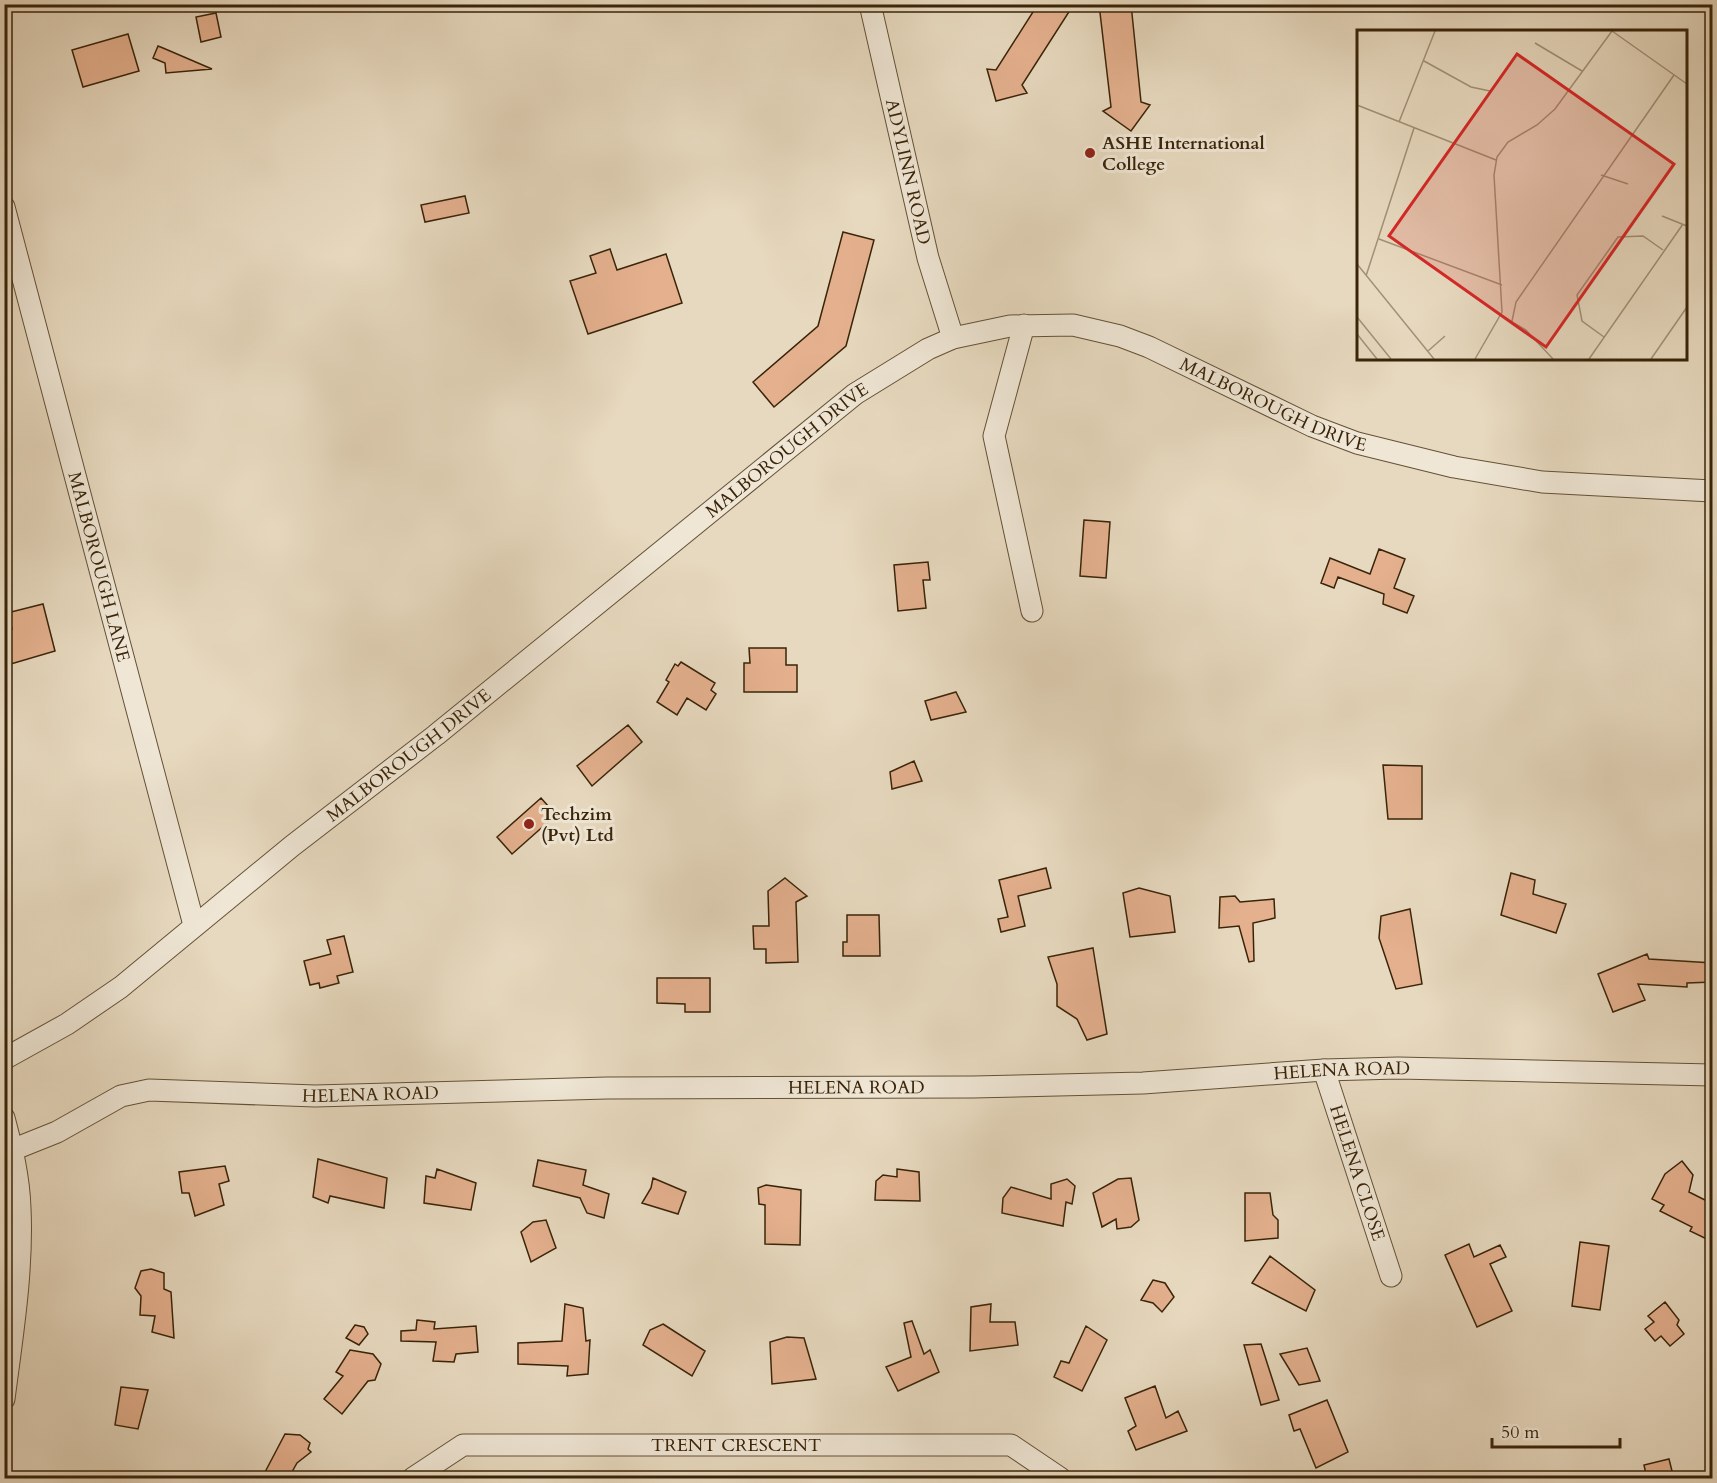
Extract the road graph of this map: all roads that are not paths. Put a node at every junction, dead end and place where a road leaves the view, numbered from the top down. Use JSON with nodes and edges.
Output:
{"nodes":[{"id":1,"x":870,"y":4,"type":"edge"},
{"id":2,"x":4,"y":207,"type":"edge"},
{"id":3,"x":1024,"y":325,"type":"junction"},
{"id":4,"x":953,"y":338,"type":"junction"},
{"id":5,"x":1713,"y":491,"type":"edge"},
{"id":6,"x":1032,"y":611,"type":"dead end"},
{"id":7,"x":195,"y":925,"type":"junction"},
{"id":8,"x":4,"y":1059,"type":"edge"},
{"id":9,"x":1324,"y":1070,"type":"junction"},
{"id":10,"x":1713,"y":1075,"type":"edge"},
{"id":11,"x":4,"y":1118,"type":"edge"},
{"id":12,"x":12,"y":1150,"type":"junction"},
{"id":13,"x":1391,"y":1276,"type":"dead end"},
{"id":14,"x":4,"y":1400,"type":"edge"},
{"id":15,"x":413,"y":1479,"type":"edge"},
{"id":16,"x":1060,"y":1479,"type":"edge"}],
"edges":[{"from":1,"to":4,"type":"street","name":"ADYLINN ROAD"},
{"from":2,"to":7,"type":"street","name":"MALBOROUGH LANE"},
{"from":3,"to":4,"type":"street","name":"MALBOROUGH DRIVE"},
{"from":3,"to":5,"type":"street","name":"MALBOROUGH DRIVE"},
{"from":3,"to":6,"type":"street"},
{"from":4,"to":7,"type":"street","name":"MALBOROUGH DRIVE"},
{"from":7,"to":8,"type":"street","name":"MALBOROUGH DRIVE"},
{"from":9,"to":10,"type":"street","name":"HELENA ROAD"},
{"from":9,"to":12,"type":"street","name":"HELENA ROAD"},
{"from":9,"to":13,"type":"street","name":"HELENA CLOSE"},
{"from":11,"to":12,"type":"street"},
{"from":12,"to":14,"type":"street"},
{"from":15,"to":16,"type":"street","name":"TRENT CRESCENT"}]}
